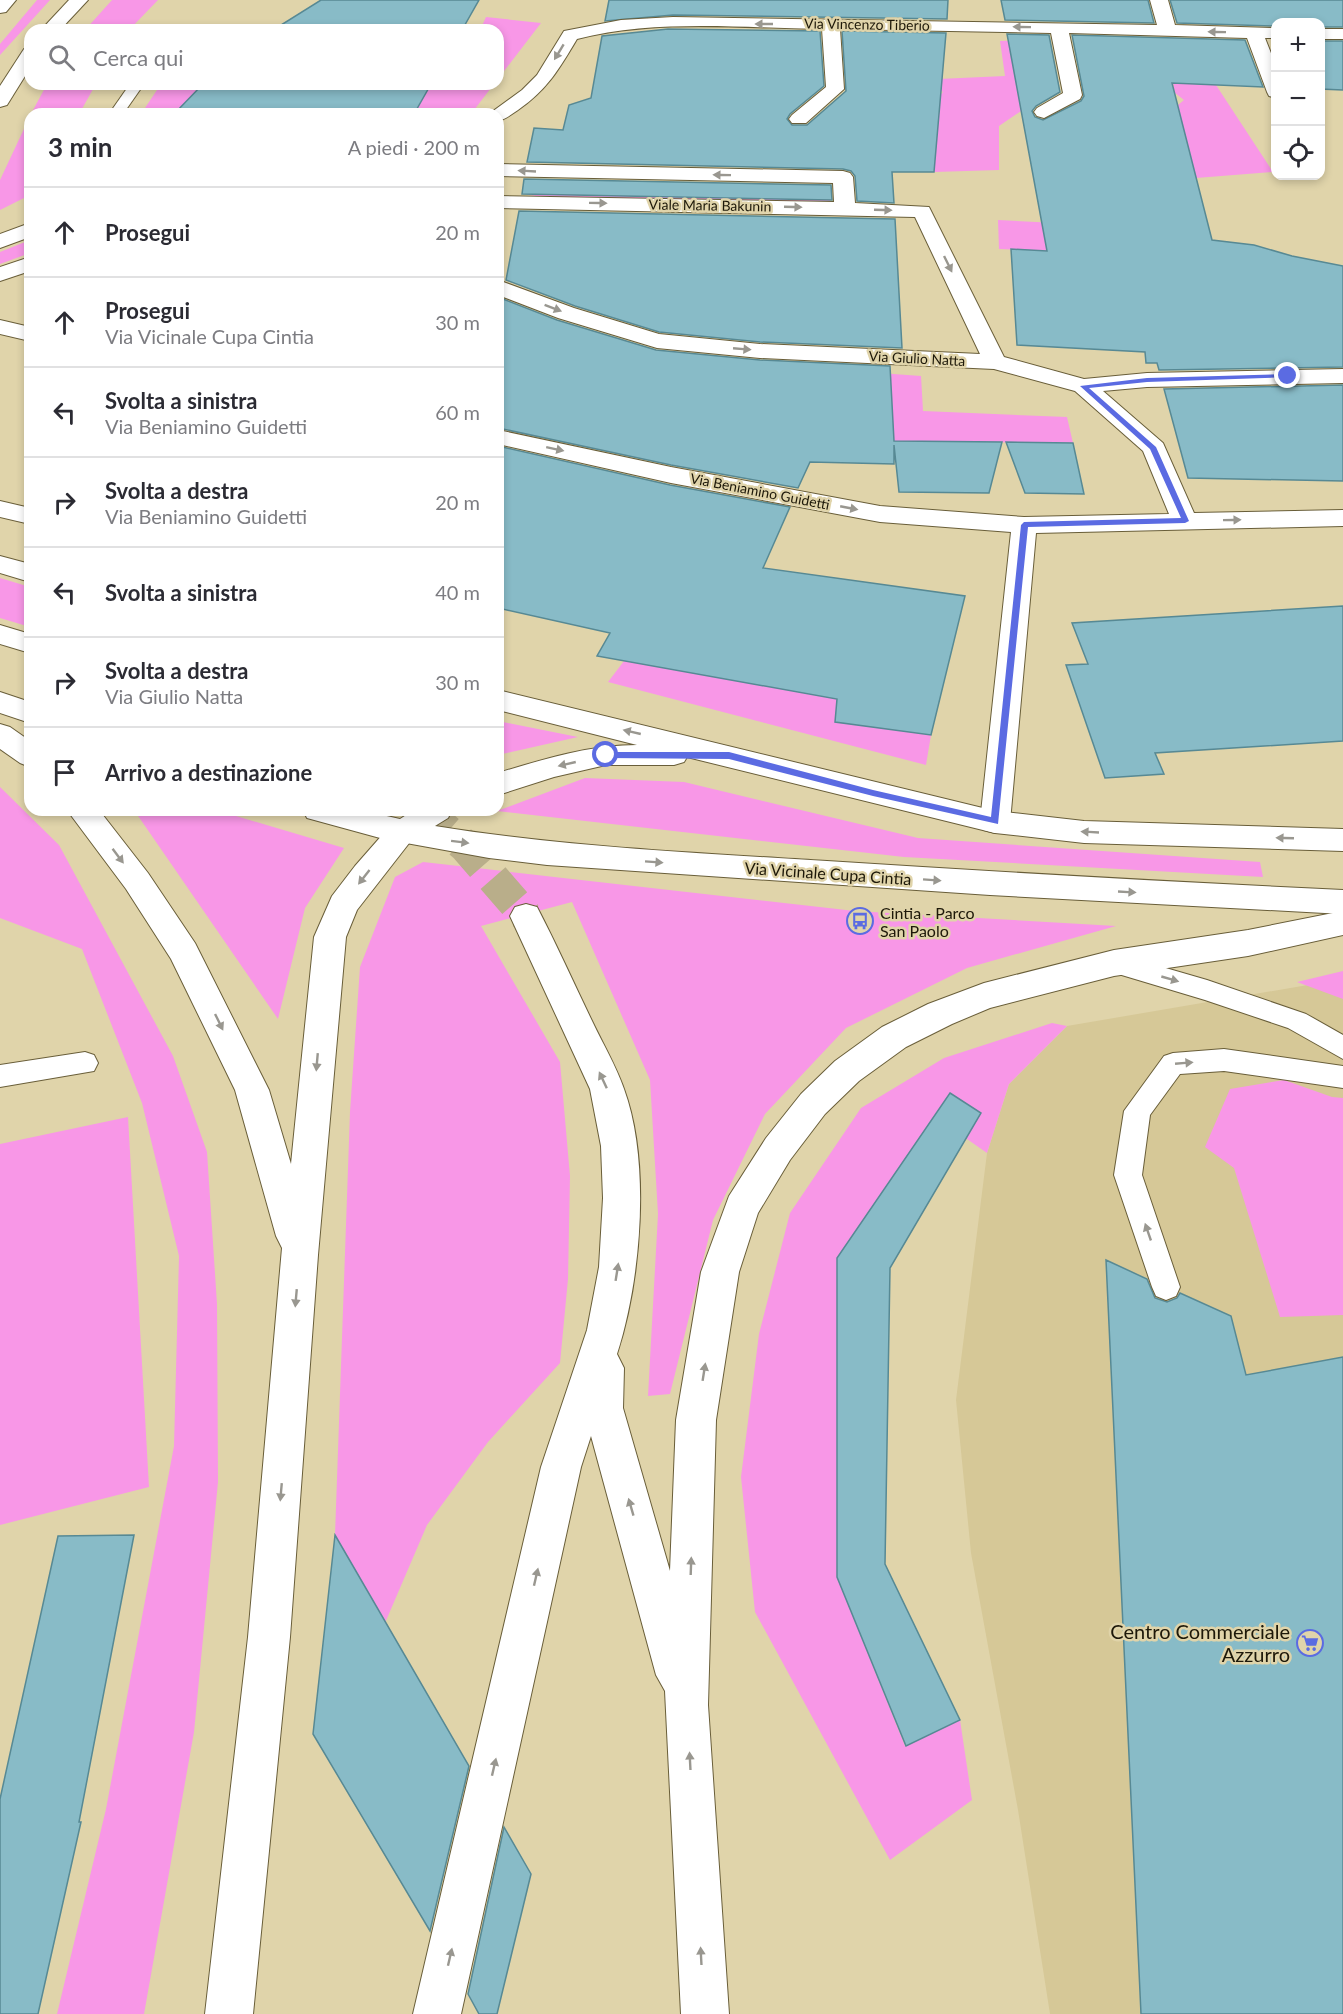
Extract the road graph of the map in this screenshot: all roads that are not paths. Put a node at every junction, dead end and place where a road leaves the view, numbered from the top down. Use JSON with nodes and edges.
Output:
{"nodes":[{"id":1,"x":8,"y":0,"type":"edge"},
{"id":2,"x":79,"y":0,"type":"edge"},
{"id":3,"x":805,"y":0,"type":"edge"},
{"id":4,"x":1159,"y":0,"type":"edge"},
{"id":5,"x":0,"y":8,"type":"edge"},
{"id":6,"x":807,"y":23,"type":"junction"},
{"id":7,"x":831,"y":23,"type":"junction"},
{"id":8,"x":56,"y":24,"type":"edge"},
{"id":9,"x":1059,"y":28,"type":"junction"},
{"id":10,"x":1168,"y":31,"type":"junction"},
{"id":11,"x":1254,"y":33,"type":"junction"},
{"id":12,"x":1271,"y":33,"type":"edge"},
{"id":13,"x":1325,"y":34,"type":"edge"},
{"id":14,"x":1343,"y":34,"type":"edge"},
{"id":15,"x":24,"y":63,"type":"edge"},
{"id":16,"x":1271,"y":81,"type":"edge"},
{"id":17,"x":132,"y":90,"type":"edge"},
{"id":18,"x":0,"y":102,"type":"edge"},
{"id":19,"x":120,"y":108,"type":"edge"},
{"id":20,"x":504,"y":111,"type":"edge"},
{"id":21,"x":1044,"y":112,"type":"dead end"},
{"id":22,"x":799,"y":119,"type":"dead end"},
{"id":23,"x":504,"y":170,"type":"edge"},
{"id":24,"x":563,"y":172,"type":"junction"},
{"id":25,"x":504,"y":202,"type":"edge"},
{"id":26,"x":562,"y":203,"type":"junction"},
{"id":27,"x":844,"y":209,"type":"junction"},
{"id":28,"x":24,"y":232,"type":"edge"},
{"id":29,"x":0,"y":242,"type":"edge"},
{"id":30,"x":24,"y":265,"type":"edge"},
{"id":31,"x":0,"y":275,"type":"edge"},
{"id":32,"x":504,"y":288,"type":"edge"},
{"id":33,"x":0,"y":327,"type":"edge"},
{"id":34,"x":24,"y":333,"type":"edge"},
{"id":35,"x":995,"y":362,"type":"junction"},
{"id":36,"x":1343,"y":376,"type":"edge"},
{"id":37,"x":1083,"y":386,"type":"junction"},
{"id":38,"x":504,"y":438,"type":"edge"},
{"id":39,"x":0,"y":508,"type":"edge"},
{"id":40,"x":24,"y":514,"type":"edge"},
{"id":41,"x":1310,"y":518,"type":"junction"},
{"id":42,"x":1343,"y":518,"type":"edge"},
{"id":43,"x":1185,"y":521,"type":"junction"},
{"id":44,"x":1024,"y":525,"type":"junction"},
{"id":45,"x":1343,"y":537,"type":"edge"},
{"id":46,"x":0,"y":564,"type":"edge"},
{"id":47,"x":24,"y":571,"type":"edge"},
{"id":48,"x":0,"y":634,"type":"edge"},
{"id":49,"x":24,"y":642,"type":"edge"},
{"id":50,"x":504,"y":701,"type":"edge"},
{"id":51,"x":0,"y":702,"type":"edge"},
{"id":52,"x":24,"y":712,"type":"edge"},
{"id":53,"x":0,"y":734,"type":"edge"},
{"id":54,"x":24,"y":752,"type":"edge"},
{"id":55,"x":729,"y":755,"type":"junction"},
{"id":56,"x":504,"y":782,"type":"edge"},
{"id":57,"x":87,"y":816,"type":"edge"},
{"id":58,"x":340,"y":816,"type":"edge"},
{"id":59,"x":428,"y":816,"type":"edge"},
{"id":60,"x":995,"y":822,"type":"junction"},
{"id":61,"x":402,"y":833,"type":"junction"},
{"id":62,"x":1343,"y":840,"type":"edge"},
{"id":63,"x":1343,"y":902,"type":"edge"},
{"id":64,"x":526,"y":916,"type":"tunnel mouth"},
{"id":65,"x":1343,"y":923,"type":"edge"},
{"id":66,"x":1113,"y":963,"type":"junction"},
{"id":67,"x":1343,"y":1047,"type":"edge"},
{"id":68,"x":85,"y":1063,"type":"dead end"},
{"id":69,"x":0,"y":1076,"type":"edge"},
{"id":70,"x":1339,"y":1077,"type":"edge"},
{"id":71,"x":300,"y":1254,"type":"junction"},
{"id":72,"x":1166,"y":1287,"type":"dead end"},
{"id":73,"x":606,"y":1330,"type":"junction"},
{"id":74,"x":686,"y":1705,"type":"junction"},
{"id":75,"x":230,"y":2014,"type":"edge"},
{"id":76,"x":437,"y":2014,"type":"edge"},
{"id":77,"x":705,"y":2014,"type":"edge"}],
"edges":[{"from":1,"to":5,"type":"main road"},
{"from":2,"to":8,"type":"main road"},
{"from":3,"to":6,"type":"main road"},
{"from":4,"to":10,"type":"main road"},
{"from":6,"to":7,"type":"main road","name":"Via Vincenzo Tiberio"},
{"from":6,"to":20,"type":"main road","name":"Via Vincenzo Tiberio","one_way":true},
{"from":9,"to":7,"type":"main road","name":"Via Vincenzo Tiberio","one_way":true},
{"from":7,"to":22,"type":"main road"},
{"from":9,"to":10,"type":"main road","name":"Via Vincenzo Tiberio"},
{"from":9,"to":21,"type":"main road"},
{"from":11,"to":10,"type":"main road","name":"Via Vincenzo Tiberio","one_way":true},
{"from":11,"to":12,"type":"main road","name":"Via Vincenzo Tiberio"},
{"from":11,"to":16,"type":"main road"},
{"from":13,"to":14,"type":"main road"},
{"from":15,"to":18,"type":"main road"},
{"from":17,"to":19,"type":"lane"},
{"from":24,"to":23,"type":"main road","name":"Viale Maria Bakunin","one_way":true},
{"from":24,"to":26,"type":"main road"},
{"from":27,"to":24,"type":"main road","name":"Viale Maria Bakunin","one_way":true},
{"from":25,"to":26,"type":"main road","name":"Viale Maria Bakunin"},
{"from":26,"to":27,"type":"main road","name":"Viale Maria Bakunin","one_way":true},
{"from":27,"to":35,"type":"main road","name":"Viale Maria Bakunin","one_way":true},
{"from":28,"to":29,"type":"main road"},
{"from":30,"to":31,"type":"main road"},
{"from":32,"to":35,"type":"main road","name":"Via Giulio Natta","one_way":true},
{"from":33,"to":34,"type":"main road"},
{"from":35,"to":37,"type":"main road","name":"Via Giulio Natta"},
{"from":36,"to":37,"type":"main road","name":"Via Giulio Natta"},
{"from":37,"to":43,"type":"main road"},
{"from":38,"to":44,"type":"main road","name":"Via Beniamino Guidetti","one_way":true},
{"from":39,"to":40,"type":"main road"},
{"from":41,"to":42,"type":"main road","name":"Via Beniamino Guidetti"},
{"from":43,"to":41,"type":"main road","name":"Via Beniamino Guidetti","one_way":true},
{"from":41,"to":45,"type":"main road"},
{"from":43,"to":44,"type":"main road","name":"Via Beniamino Guidetti"},
{"from":44,"to":60,"type":"main road"},
{"from":46,"to":47,"type":"main road"},
{"from":48,"to":49,"type":"main road"},
{"from":55,"to":50,"type":"main road","one_way":true},
{"from":51,"to":52,"type":"main road"},
{"from":53,"to":54,"type":"main road"},
{"from":55,"to":56,"type":"main road","one_way":true},
{"from":55,"to":60,"type":"main road"},
{"from":57,"to":71,"type":"main road","one_way":true},
{"from":58,"to":61,"type":"main road","name":"Via Vicinale Cupa Cintia"},
{"from":59,"to":61,"type":"main road"},
{"from":62,"to":60,"type":"main road","one_way":true},
{"from":61,"to":63,"type":"main road","name":"Via Vicinale Cupa Cintia","one_way":true},
{"from":61,"to":71,"type":"main road","one_way":true},
{"from":73,"to":64,"type":"main road","one_way":true},
{"from":65,"to":66,"type":"main road"},
{"from":66,"to":67,"type":"lane","one_way":true},
{"from":74,"to":66,"type":"main road","one_way":true},
{"from":68,"to":69,"type":"lane"},
{"from":72,"to":70,"type":"lane","one_way":true},
{"from":71,"to":75,"type":"main road","one_way":true},
{"from":74,"to":73,"type":"main road","one_way":true},
{"from":76,"to":73,"type":"main road","one_way":true},
{"from":77,"to":74,"type":"main road","one_way":true}]}
